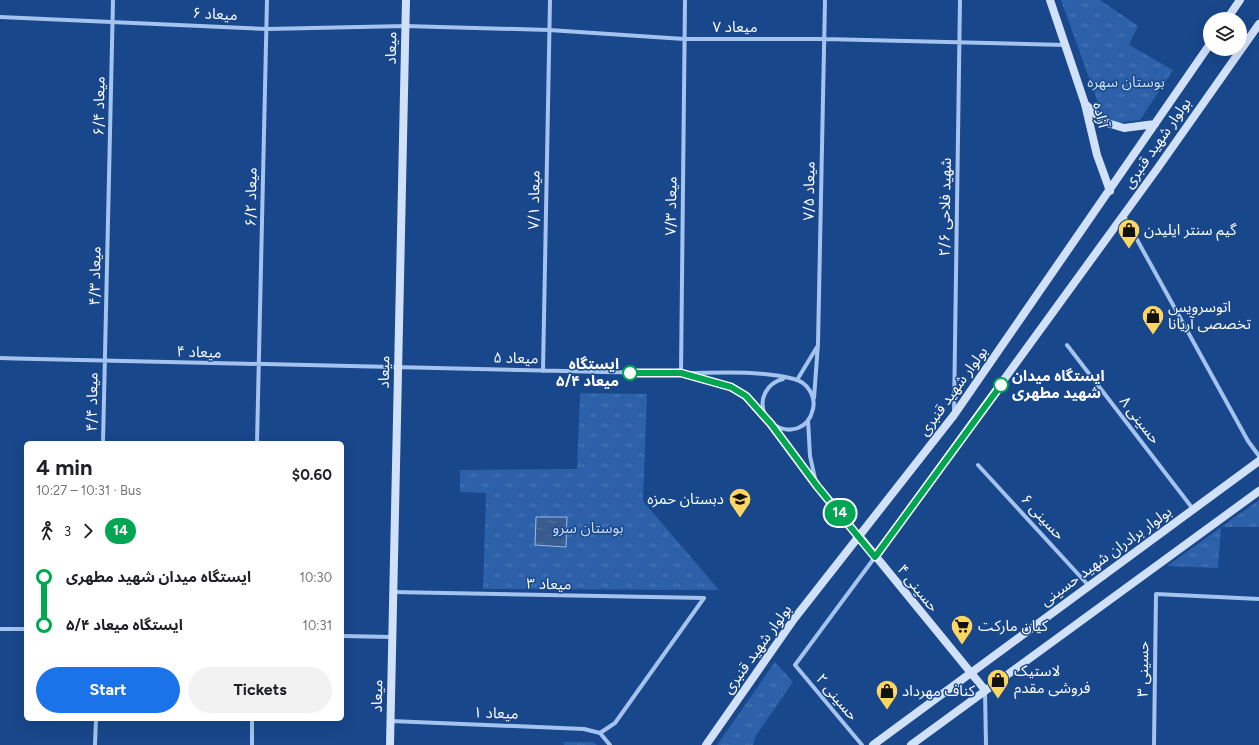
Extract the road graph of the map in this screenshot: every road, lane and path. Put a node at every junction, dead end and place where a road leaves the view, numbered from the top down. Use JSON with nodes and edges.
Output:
{"nodes":[{"id":1,"x":113,"y":0,"type":"edge"},
{"id":2,"x":267,"y":0,"type":"edge"},
{"id":3,"x":406,"y":0,"type":"edge"},
{"id":4,"x":550,"y":0,"type":"edge"},
{"id":5,"x":685,"y":0,"type":"edge"},
{"id":6,"x":825,"y":0,"type":"edge"},
{"id":7,"x":960,"y":0,"type":"edge"},
{"id":8,"x":1050,"y":0,"type":"edge"},
{"id":9,"x":1240,"y":0,"type":"edge"},
{"id":10,"x":1232,"y":12,"type":"edge"},
{"id":11,"x":0,"y":17,"type":"edge"},
{"id":12,"x":113,"y":21,"type":"junction"},
{"id":13,"x":1259,"y":24,"type":"edge"},
{"id":14,"x":405,"y":26,"type":"junction"},
{"id":15,"x":267,"y":28,"type":"junction"},
{"id":16,"x":549,"y":30,"type":"junction"},
{"id":17,"x":684,"y":39,"type":"junction"},
{"id":18,"x":824,"y":39,"type":"junction"},
{"id":19,"x":960,"y":42,"type":"junction"},
{"id":20,"x":1065,"y":45,"type":"junction"},
{"id":21,"x":1203,"y":54,"type":"edge"},
{"id":22,"x":1085,"y":104,"type":"junction"},
{"id":23,"x":1155,"y":124,"type":"junction"},
{"id":24,"x":1110,"y":191,"type":"junction"},
{"id":25,"x":109,"y":192,"type":"joint"},
{"id":26,"x":1124,"y":215,"type":"junction"},
{"id":27,"x":818,"y":344,"type":"junction"},
{"id":28,"x":1067,"y":345,"type":"dead end"},
{"id":29,"x":0,"y":358,"type":"edge"},
{"id":30,"x":105,"y":361,"type":"junction"},
{"id":31,"x":258,"y":365,"type":"junction"},
{"id":32,"x":398,"y":368,"type":"junction"},
{"id":33,"x":543,"y":371,"type":"junction"},
{"id":34,"x":681,"y":373,"type":"junction"},
{"id":35,"x":790,"y":378,"type":"junction"},
{"id":36,"x":797,"y":380,"type":"junction"},
{"id":37,"x":814,"y":404,"type":"junction"},
{"id":38,"x":954,"y":415,"type":"junction"},
{"id":39,"x":766,"y":417,"type":"junction"},
{"id":40,"x":808,"y":420,"type":"junction"},
{"id":41,"x":771,"y":424,"type":"junction"},
{"id":42,"x":103,"y":441,"type":"edge"},
{"id":43,"x":257,"y":441,"type":"edge"},
{"id":44,"x":1259,"y":456,"type":"edge"},
{"id":45,"x":1259,"y":461,"type":"edge"},
{"id":46,"x":978,"y":465,"type":"dead end"},
{"id":47,"x":817,"y":486,"type":"junction"},
{"id":48,"x":1259,"y":492,"type":"edge"},
{"id":49,"x":1194,"y":509,"type":"junction"},
{"id":50,"x":860,"y":537,"type":"junction"},
{"id":51,"x":875,"y":557,"type":"junction"},
{"id":52,"x":1090,"y":586,"type":"junction"},
{"id":53,"x":393,"y":592,"type":"junction"},
{"id":54,"x":1259,"y":599,"type":"edge"},
{"id":55,"x":0,"y":629,"type":"edge"},
{"id":56,"x":24,"y":629,"type":"edge"},
{"id":57,"x":344,"y":636,"type":"edge"},
{"id":58,"x":392,"y":637,"type":"junction"},
{"id":59,"x":795,"y":665,"type":"joint"},
{"id":60,"x":970,"y":674,"type":"junction"},
{"id":61,"x":985,"y":690,"type":"junction"},
{"id":62,"x":96,"y":721,"type":"edge"},
{"id":63,"x":252,"y":721,"type":"edge"},
{"id":64,"x":391,"y":721,"type":"junction"},
{"id":65,"x":600,"y":733,"type":"junction"},
{"id":66,"x":95,"y":745,"type":"edge"},
{"id":67,"x":252,"y":745,"type":"edge"},
{"id":68,"x":390,"y":745,"type":"edge"},
{"id":69,"x":610,"y":745,"type":"edge"},
{"id":70,"x":706,"y":745,"type":"edge"},
{"id":71,"x":862,"y":745,"type":"edge"},
{"id":72,"x":873,"y":745,"type":"edge"},
{"id":73,"x":911,"y":745,"type":"edge"},
{"id":74,"x":986,"y":745,"type":"edge"},
{"id":75,"x":1154,"y":745,"type":"edge"}],
"edges":[{"from":1,"to":12,"type":"street","name":"میعاد ۶/۴"},
{"from":2,"to":15,"type":"street","name":"میعاد ۶/۲"},
{"from":3,"to":14,"type":"street","name":"میعاد"},
{"from":4,"to":16,"type":"street","name":"میعاد ۷/۱"},
{"from":5,"to":17,"type":"street","name":"میعاد ۷/۳"},
{"from":6,"to":18,"type":"street","name":"میعاد ۷/۵"},
{"from":7,"to":19,"type":"street","name":"شهید فلاحی ۲/۶"},
{"from":8,"to":20,"type":"street","name":"آزاده"},
{"from":9,"to":10,"type":"street"},
{"from":11,"to":12,"type":"street","name":"میعاد ۶"},
{"from":12,"to":15,"type":"street","name":"میعاد ۶"},
{"from":12,"to":25,"type":"street","name":"میعاد ۶/۴"},
{"from":13,"to":26,"type":"street","name":"بولوار شهید قنبری"},
{"from":14,"to":15,"type":"street","name":"میعاد ۶"},
{"from":14,"to":16,"type":"street","name":"میعاد ۷"},
{"from":14,"to":32,"type":"street","name":"میعاد"},
{"from":15,"to":31,"type":"street","name":"میعاد ۶/۲"},
{"from":16,"to":17,"type":"street","name":"میعاد ۷"},
{"from":16,"to":33,"type":"street","name":"میعاد ۷/۱"},
{"from":17,"to":18,"type":"street","name":"میعاد ۷"},
{"from":17,"to":34,"type":"street","name":"میعاد ۷/۳"},
{"from":18,"to":19,"type":"street","name":"میعاد ۷"},
{"from":18,"to":27,"type":"street","name":"میعاد ۷/۵"},
{"from":19,"to":20,"type":"street","name":"میعاد ۷"},
{"from":19,"to":38,"type":"street","name":"شهید فلاحی ۲/۶"},
{"from":20,"to":22,"type":"street","name":"آزاده"},
{"from":21,"to":23,"type":"street","name":"بولوار شهید قنبری"},
{"from":22,"to":23,"type":"street"},
{"from":22,"to":24,"type":"street","name":"آزاده"},
{"from":23,"to":24,"type":"street","name":"بولوار شهید قنبری"},
{"from":24,"to":38,"type":"street","name":"بولوار شهید قنبری"},
{"from":25,"to":30,"type":"street","name":"میعاد ۴/۳"},
{"from":26,"to":44,"type":"street"},
{"from":26,"to":51,"type":"street","name":"بولوار شهید قنبری"},
{"from":27,"to":36,"type":"street","name":"میعاد ۷/۵"},
{"from":27,"to":37,"type":"street","name":"میعاد ۷/۵"},
{"from":28,"to":49,"type":"street","name":"حسینی ۸"},
{"from":29,"to":30,"type":"street","name":"میعاد ۴"},
{"from":30,"to":31,"type":"street","name":"میعاد ۴"},
{"from":30,"to":42,"type":"street","name":"میعاد ۴/۴"},
{"from":31,"to":32,"type":"street","name":"میعاد ۴"},
{"from":31,"to":43,"type":"street","name":"میعاد ۶/۲"},
{"from":32,"to":33,"type":"street","name":"میعاد ۵"},
{"from":32,"to":53,"type":"street","name":"میعاد"},
{"from":33,"to":34,"type":"street","name":"میعاد ۵"},
{"from":34,"to":35,"type":"street"},
{"from":34,"to":39,"type":"street"},
{"from":35,"to":36,"type":"street"},
{"from":35,"to":39,"type":"street"},
{"from":36,"to":37,"type":"street"},
{"from":37,"to":40,"type":"street"},
{"from":38,"to":50,"type":"street","name":"بولوار شهید قنبری"},
{"from":39,"to":41,"type":"street"},
{"from":40,"to":41,"type":"street"},
{"from":40,"to":47,"type":"street"},
{"from":41,"to":47,"type":"street"},
{"from":45,"to":49,"type":"street","name":"بولوار برادران شهید حسینی"},
{"from":46,"to":52,"type":"street","name":"حسینی ۶"},
{"from":47,"to":50,"type":"street"},
{"from":48,"to":61,"type":"street"},
{"from":49,"to":52,"type":"street","name":"بولوار برادران شهید حسینی"},
{"from":50,"to":51,"type":"street","name":"حسینی ۴"},
{"from":50,"to":70,"type":"street","name":"بولوار شهید قنبری"},
{"from":51,"to":59,"type":"street","name":"بولوار شهید قنبری"},
{"from":51,"to":60,"type":"street","name":"حسینی ۴"},
{"from":52,"to":60,"type":"street","name":"بولوار برادران شهید حسینی"},
{"from":53,"to":58,"type":"street","name":"میعاد"},
{"from":53,"to":65,"type":"street","name":"میعاد ۳"},
{"from":54,"to":75,"type":"street","name":"حسینی ۳"},
{"from":55,"to":56,"type":"street"},
{"from":57,"to":58,"type":"street"},
{"from":58,"to":64,"type":"street","name":"میعاد"},
{"from":59,"to":71,"type":"street","name":"حسینی ۲"},
{"from":60,"to":61,"type":"street","name":"حسینی ۴"},
{"from":60,"to":72,"type":"street","name":"بولوار برادران شهید حسینی"},
{"from":61,"to":73,"type":"street"},
{"from":61,"to":74,"type":"street"},
{"from":62,"to":66,"type":"street"},
{"from":63,"to":67,"type":"street"},
{"from":64,"to":65,"type":"street","name":"میعاد ۱"},
{"from":64,"to":68,"type":"street","name":"میعاد"},
{"from":65,"to":69,"type":"street"}]}
